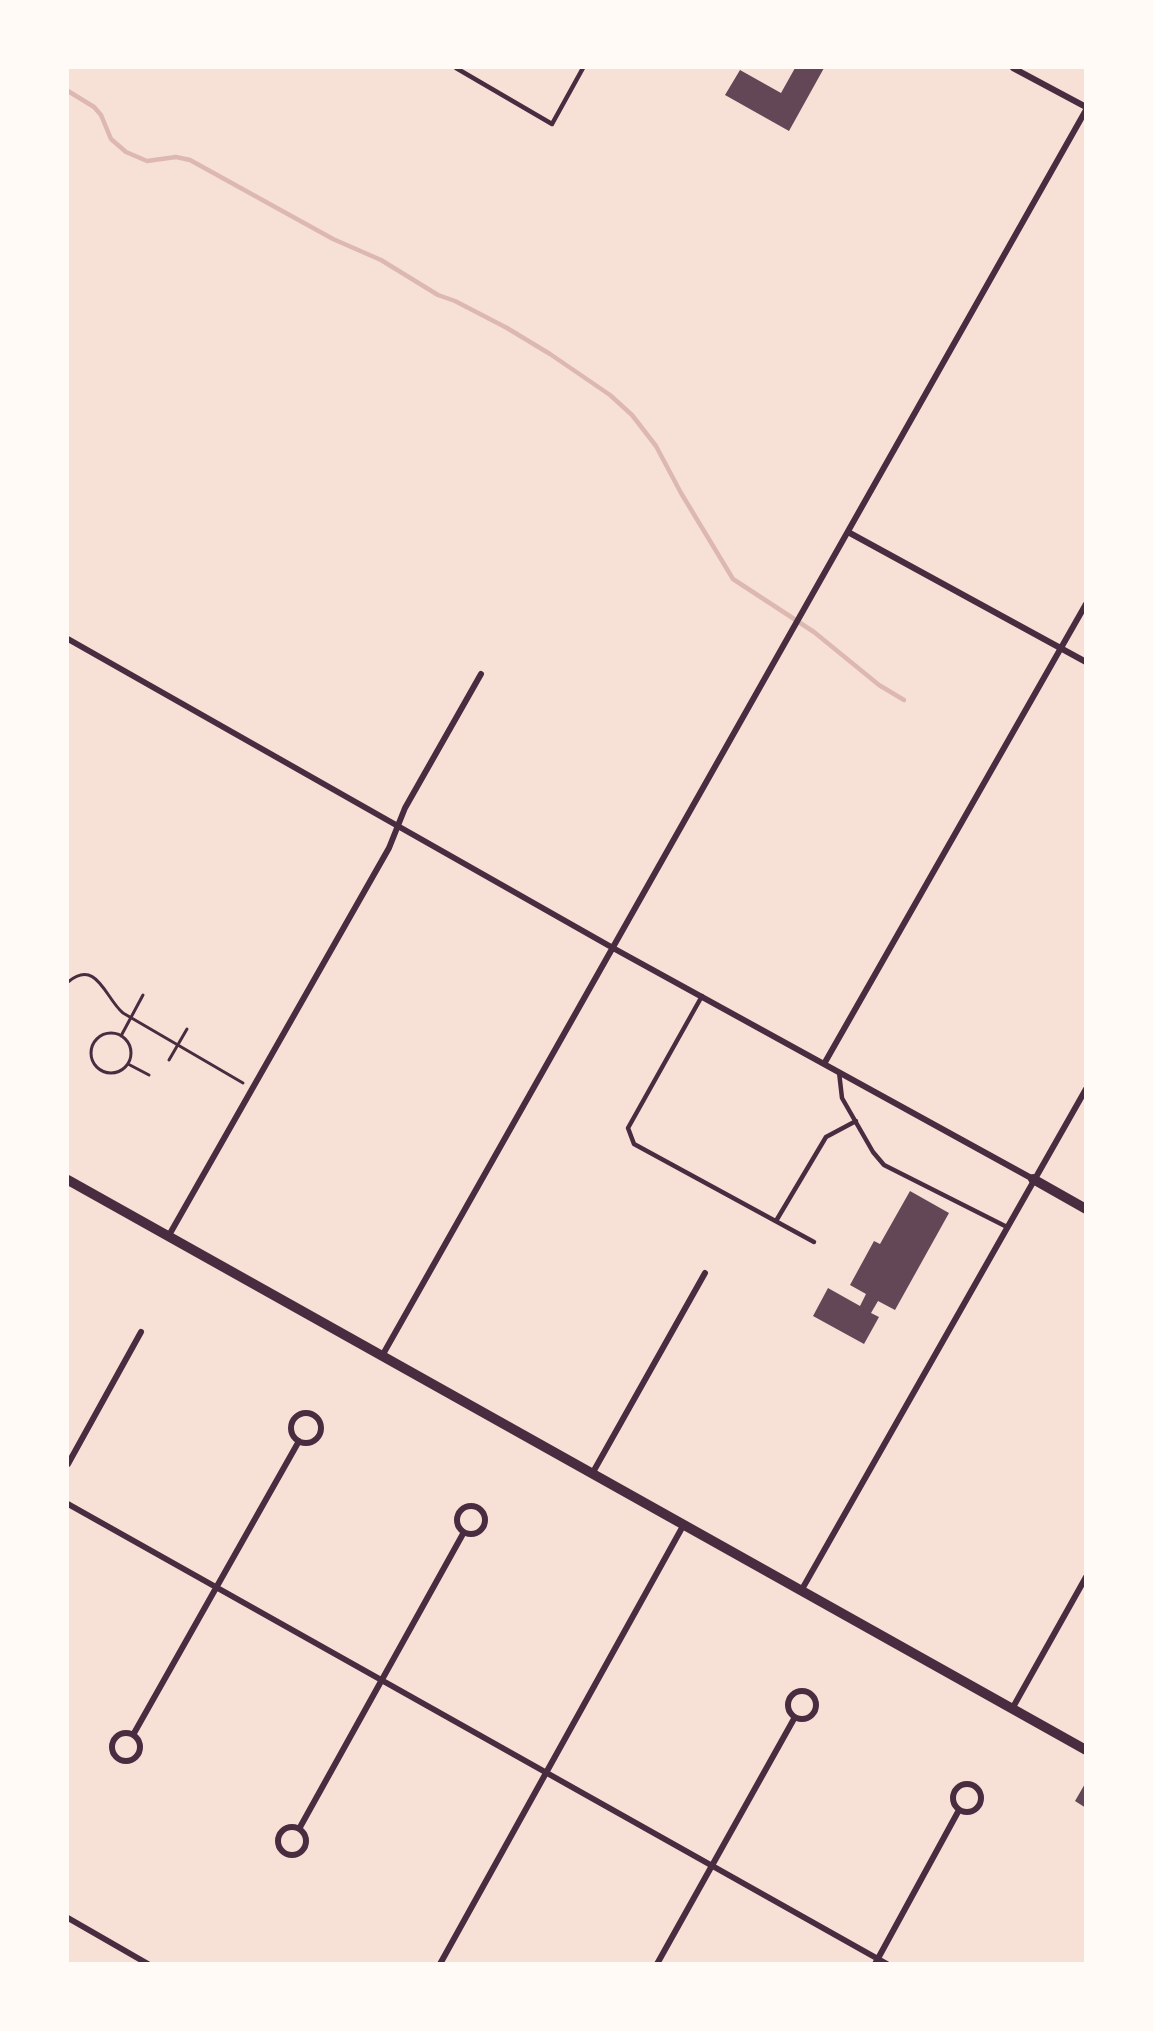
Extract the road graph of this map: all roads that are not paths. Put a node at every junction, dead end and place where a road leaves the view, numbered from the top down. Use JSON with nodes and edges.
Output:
{"nodes":[{"id":1,"x":456,"y":68,"type":"edge"},
{"id":2,"x":584,"y":68,"type":"edge"},
{"id":3,"x":1013,"y":68,"type":"edge"},
{"id":4,"x":1086,"y":109,"type":"edge"},
{"id":5,"x":848,"y":532,"type":"junction"},
{"id":6,"x":1086,"y":604,"type":"edge"},
{"id":7,"x":68,"y":639,"type":"edge"},
{"id":8,"x":1061,"y":648,"type":"junction"},
{"id":9,"x":1086,"y":662,"type":"edge"},
{"id":10,"x":480,"y":674,"type":"dead end"},
{"id":11,"x":397,"y":827,"type":"junction"},
{"id":12,"x":613,"y":948,"type":"junction"},
{"id":13,"x":702,"y":996,"type":"junction"},
{"id":14,"x":824,"y":1064,"type":"junction"},
{"id":15,"x":839,"y":1072,"type":"junction"},
{"id":16,"x":1086,"y":1089,"type":"edge"},
{"id":17,"x":856,"y":1121,"type":"junction"},
{"id":18,"x":1033,"y":1179,"type":"junction"},
{"id":19,"x":68,"y":1180,"type":"edge"},
{"id":20,"x":1086,"y":1209,"type":"edge"},
{"id":21,"x":776,"y":1221,"type":"junction"},
{"id":22,"x":1007,"y":1227,"type":"junction"},
{"id":23,"x":168,"y":1237,"type":"junction"},
{"id":24,"x":814,"y":1242,"type":"dead end"},
{"id":25,"x":705,"y":1274,"type":"dead end"},
{"id":26,"x":141,"y":1332,"type":"dead end"},
{"id":27,"x":382,"y":1356,"type":"junction"},
{"id":28,"x":299,"y":1441,"type":"junction"},
{"id":29,"x":68,"y":1464,"type":"edge"},
{"id":30,"x":591,"y":1474,"type":"junction"},
{"id":31,"x":68,"y":1504,"type":"edge"},
{"id":32,"x":683,"y":1526,"type":"junction"},
{"id":33,"x":464,"y":1532,"type":"junction"},
{"id":34,"x":1086,"y":1577,"type":"edge"},
{"id":35,"x":216,"y":1587,"type":"junction"},
{"id":36,"x":801,"y":1591,"type":"junction"},
{"id":37,"x":382,"y":1680,"type":"junction"},
{"id":38,"x":1012,"y":1708,"type":"junction"},
{"id":39,"x":795,"y":1717,"type":"junction"},
{"id":40,"x":134,"y":1735,"type":"junction"},
{"id":41,"x":1086,"y":1750,"type":"edge"},
{"id":42,"x":547,"y":1773,"type":"junction"},
{"id":43,"x":959,"y":1810,"type":"junction"},
{"id":44,"x":299,"y":1829,"type":"junction"},
{"id":45,"x":712,"y":1865,"type":"junction"},
{"id":46,"x":68,"y":1918,"type":"edge"},
{"id":47,"x":876,"y":1961,"type":"edge"},
{"id":48,"x":148,"y":1964,"type":"edge"},
{"id":49,"x":440,"y":1964,"type":"edge"},
{"id":50,"x":657,"y":1964,"type":"edge"},
{"id":51,"x":887,"y":1964,"type":"edge"}],
"edges":[{"from":1,"to":2,"type":"lane"},
{"from":3,"to":4,"type":"street"},
{"from":4,"to":5,"type":"street"},
{"from":5,"to":8,"type":"street"},
{"from":5,"to":12,"type":"street"},
{"from":6,"to":8,"type":"street"},
{"from":7,"to":11,"type":"street"},
{"from":8,"to":9,"type":"street"},
{"from":8,"to":14,"type":"street"},
{"from":10,"to":11,"type":"street"},
{"from":11,"to":12,"type":"street"},
{"from":11,"to":23,"type":"street"},
{"from":12,"to":13,"type":"street"},
{"from":12,"to":27,"type":"street"},
{"from":13,"to":14,"type":"street"},
{"from":13,"to":21,"type":"lane"},
{"from":14,"to":15,"type":"street"},
{"from":15,"to":17,"type":"lane"},
{"from":15,"to":18,"type":"street"},
{"from":16,"to":18,"type":"street"},
{"from":17,"to":21,"type":"lane"},
{"from":17,"to":22,"type":"lane"},
{"from":18,"to":20,"type":"street"},
{"from":18,"to":22,"type":"street"},
{"from":19,"to":23,"type":"street"},
{"from":21,"to":24,"type":"lane"},
{"from":22,"to":36,"type":"street"},
{"from":23,"to":27,"type":"street"},
{"from":25,"to":30,"type":"street"},
{"from":26,"to":29,"type":"street"},
{"from":27,"to":30,"type":"street"},
{"from":28,"to":28,"type":"street"},
{"from":28,"to":35,"type":"street"},
{"from":30,"to":32,"type":"street"},
{"from":31,"to":35,"type":"street"},
{"from":32,"to":36,"type":"street"},
{"from":32,"to":42,"type":"street"},
{"from":33,"to":33,"type":"street"},
{"from":33,"to":37,"type":"street"},
{"from":34,"to":38,"type":"street"},
{"from":35,"to":37,"type":"street"},
{"from":35,"to":40,"type":"street"},
{"from":36,"to":38,"type":"street"},
{"from":37,"to":42,"type":"street"},
{"from":37,"to":44,"type":"street"},
{"from":38,"to":41,"type":"street"},
{"from":39,"to":39,"type":"street"},
{"from":39,"to":45,"type":"street"},
{"from":40,"to":40,"type":"street"},
{"from":42,"to":45,"type":"street"},
{"from":42,"to":49,"type":"street"},
{"from":43,"to":43,"type":"street"},
{"from":43,"to":47,"type":"street"},
{"from":44,"to":44,"type":"street"},
{"from":45,"to":47,"type":"street"},
{"from":45,"to":50,"type":"street"},
{"from":46,"to":48,"type":"street"},
{"from":47,"to":51,"type":"street"}]}
